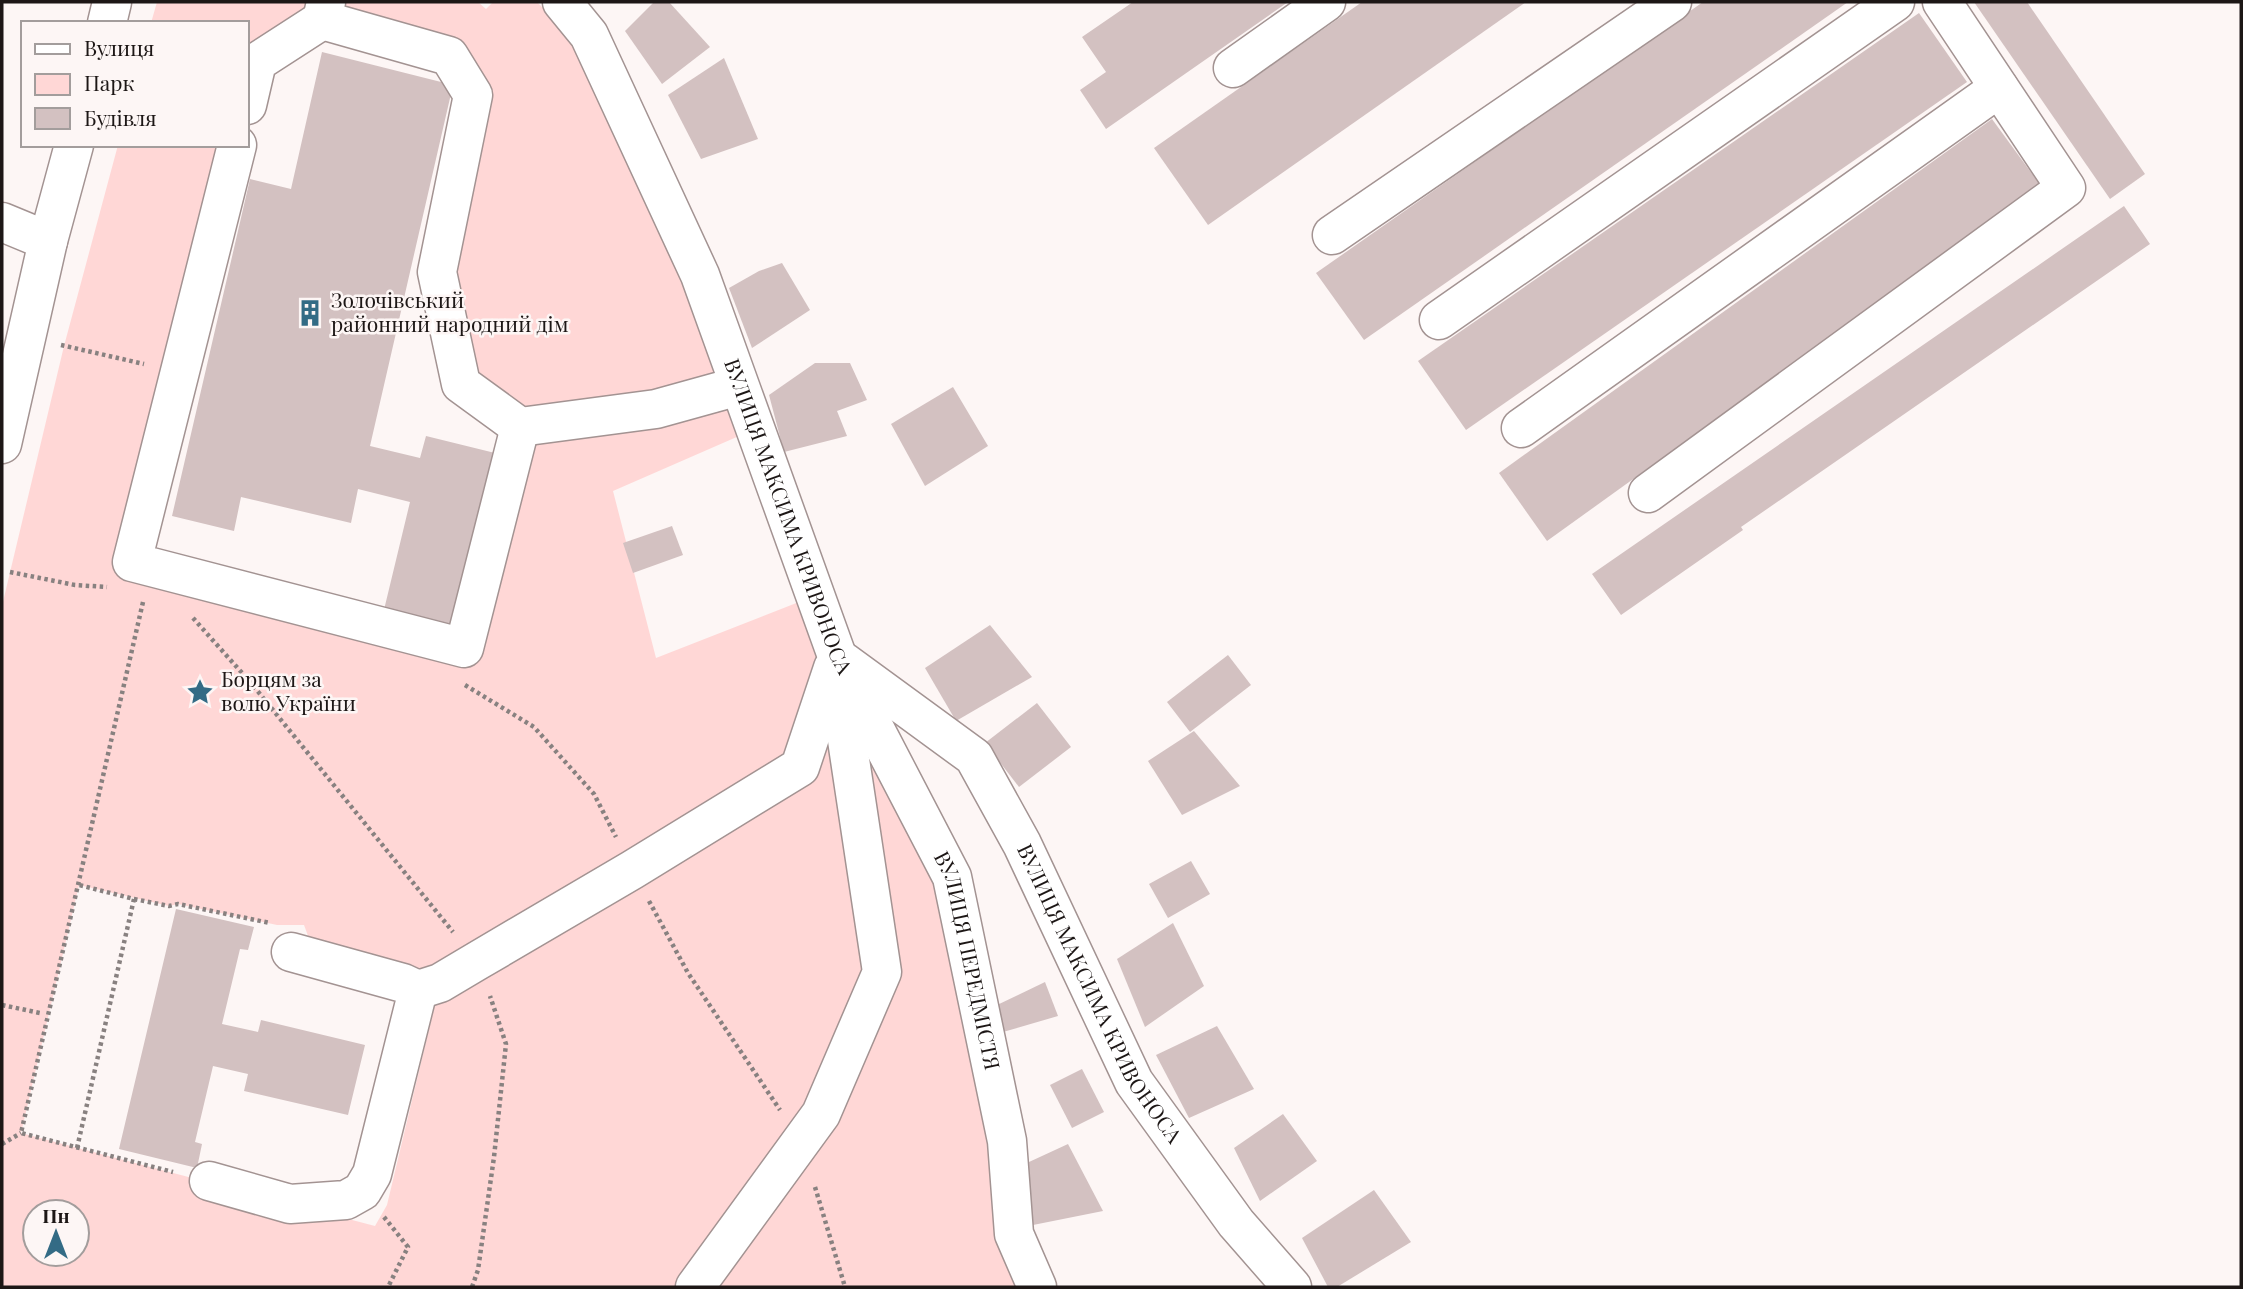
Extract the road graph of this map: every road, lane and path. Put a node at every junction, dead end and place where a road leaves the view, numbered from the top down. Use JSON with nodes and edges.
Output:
{"nodes":[{"id":1,"x":112,"y":2,"type":"edge"},
{"id":2,"x":562,"y":2,"type":"edge"},
{"id":3,"x":1326,"y":2,"type":"edge"},
{"id":4,"x":1672,"y":2,"type":"edge"},
{"id":5,"x":1895,"y":2,"type":"edge"},
{"id":6,"x":1942,"y":2,"type":"edge"},
{"id":7,"x":324,"y":11,"type":"edge"},
{"id":8,"x":107,"y":21,"type":"edge"},
{"id":9,"x":1233,"y":68,"type":"dead end"},
{"id":10,"x":2000,"y":88,"type":"junction"},
{"id":11,"x":248,"y":101,"type":"edge"},
{"id":12,"x":73,"y":147,"type":"edge"},
{"id":13,"x":236,"y":147,"type":"edge"},
{"id":14,"x":2,"y":222,"type":"edge"},
{"id":15,"x":1332,"y":235,"type":"dead end"},
{"id":16,"x":48,"y":241,"type":"junction"},
{"id":17,"x":1439,"y":320,"type":"dead end"},
{"id":18,"x":26,"y":337,"type":"junction"},
{"id":19,"x":179,"y":373,"type":"junction"},
{"id":20,"x":738,"y":386,"type":"junction"},
{"id":21,"x":520,"y":427,"type":"junction"},
{"id":22,"x":1521,"y":428,"type":"dead end"},
{"id":23,"x":2,"y":444,"type":"edge"},
{"id":24,"x":1648,"y":493,"type":"dead end"},
{"id":25,"x":151,"y":570,"type":"junction"},
{"id":26,"x":10,"y":572,"type":"dead end"},
{"id":27,"x":187,"y":612,"type":"dead end"},
{"id":28,"x":837,"y":656,"type":"junction"},
{"id":29,"x":464,"y":684,"type":"dead end"},
{"id":30,"x":632,"y":870,"type":"junction"},
{"id":31,"x":79,"y":885,"type":"junction"},
{"id":32,"x":134,"y":899,"type":"junction"},
{"id":33,"x":291,"y":951,"type":"joint"},
{"id":34,"x":477,"y":961,"type":"junction"},
{"id":35,"x":418,"y":990,"type":"junction"},
{"id":36,"x":2,"y":1005,"type":"edge"},
{"id":37,"x":40,"y":1013,"type":"dead end"},
{"id":38,"x":21,"y":1133,"type":"junction"},
{"id":39,"x":801,"y":1142,"type":"junction"},
{"id":40,"x":2,"y":1144,"type":"edge"},
{"id":41,"x":77,"y":1148,"type":"junction"},
{"id":42,"x":209,"y":1181,"type":"joint"},
{"id":43,"x":362,"y":1191,"type":"junction"},
{"id":44,"x":388,"y":1287,"type":"edge"},
{"id":45,"x":472,"y":1287,"type":"edge"},
{"id":46,"x":695,"y":1287,"type":"edge"},
{"id":47,"x":845,"y":1287,"type":"edge"},
{"id":48,"x":1037,"y":1287,"type":"edge"},
{"id":49,"x":1292,"y":1287,"type":"edge"}],
"edges":[{"from":1,"to":8,"type":"street"},
{"from":2,"to":20,"type":"street","name":"ВУЛИЦЯ МАКСИМА КРИВОНОСА"},
{"from":3,"to":9,"type":"street"},
{"from":4,"to":15,"type":"street"},
{"from":5,"to":17,"type":"street"},
{"from":6,"to":10,"type":"street"},
{"from":7,"to":11,"type":"street"},
{"from":7,"to":21,"type":"street"},
{"from":10,"to":22,"type":"street"},
{"from":10,"to":24,"type":"street"},
{"from":12,"to":16,"type":"street"},
{"from":13,"to":19,"type":"street"},
{"from":14,"to":16,"type":"street"},
{"from":16,"to":18,"type":"street"},
{"from":18,"to":19,"type":"path"},
{"from":18,"to":23,"type":"street"},
{"from":19,"to":25,"type":"street"},
{"from":20,"to":21,"type":"street"},
{"from":20,"to":28,"type":"street","name":"ВУЛИЦЯ МАКСИМА КРИВОНОСА"},
{"from":21,"to":25,"type":"street"},
{"from":25,"to":26,"type":"path"},
{"from":25,"to":31,"type":"path"},
{"from":27,"to":34,"type":"path"},
{"from":28,"to":30,"type":"street"},
{"from":28,"to":39,"type":"street"},
{"from":28,"to":48,"type":"street","name":"ВУЛИЦЯ ПЕРЕДМІСТЯ"},
{"from":28,"to":49,"type":"street","name":"ВУЛИЦЯ МАКСИМА КРИВОНОСА"},
{"from":29,"to":30,"type":"path"},
{"from":30,"to":34,"type":"street"},
{"from":30,"to":39,"type":"path"},
{"from":31,"to":32,"type":"path"},
{"from":31,"to":38,"type":"path"},
{"from":32,"to":33,"type":"path"},
{"from":32,"to":41,"type":"path"},
{"from":33,"to":35,"type":"street"},
{"from":34,"to":35,"type":"street"},
{"from":34,"to":45,"type":"path"},
{"from":35,"to":43,"type":"street"},
{"from":36,"to":37,"type":"path"},
{"from":38,"to":40,"type":"path"},
{"from":38,"to":41,"type":"path"},
{"from":39,"to":46,"type":"street"},
{"from":39,"to":47,"type":"path"},
{"from":41,"to":42,"type":"path"},
{"from":42,"to":43,"type":"street"},
{"from":43,"to":44,"type":"path"}]}
